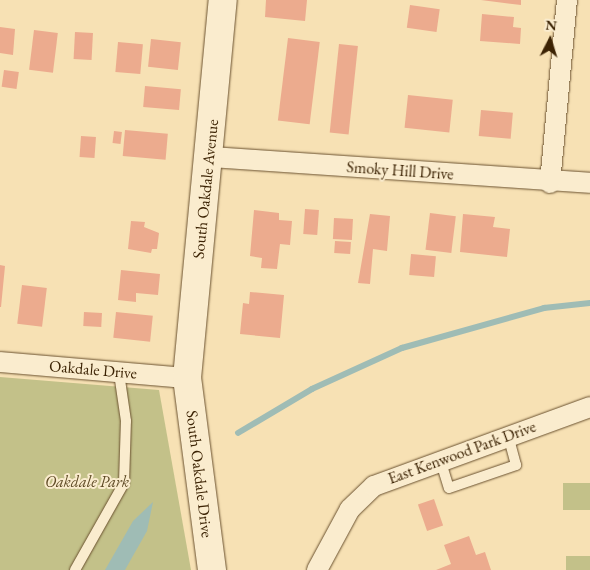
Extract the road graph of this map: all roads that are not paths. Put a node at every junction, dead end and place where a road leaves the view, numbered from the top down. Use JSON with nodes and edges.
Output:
{"nodes":[{"id":1,"x":223,"y":0,"type":"edge"},
{"id":2,"x":567,"y":0,"type":"edge"},
{"id":3,"x":210,"y":157,"type":"junction"},
{"id":4,"x":550,"y":183,"type":"junction"},
{"id":5,"x":590,"y":183,"type":"edge"},
{"id":6,"x":0,"y":362,"type":"edge"},
{"id":7,"x":119,"y":373,"type":"junction"},
{"id":8,"x":187,"y":378,"type":"junction"},
{"id":9,"x":590,"y":407,"type":"edge"},
{"id":10,"x":508,"y":436,"type":"junction"},
{"id":11,"x":440,"y":460,"type":"junction"},
{"id":12,"x":75,"y":570,"type":"edge"},
{"id":13,"x":212,"y":570,"type":"edge"},
{"id":14,"x":317,"y":570,"type":"edge"}],
"edges":[{"from":1,"to":3,"type":"street","name":"South Oakdale Avenue"},
{"from":2,"to":4,"type":"street"},
{"from":3,"to":4,"type":"street","name":"Smoky Hill Drive"},
{"from":3,"to":8,"type":"street","name":"South Oakdale Avenue"},
{"from":4,"to":5,"type":"street","name":"Smoky Hill Drive"},
{"from":6,"to":7,"type":"street","name":"Oakdale Drive"},
{"from":7,"to":8,"type":"street","name":"Oakdale Drive"},
{"from":7,"to":12,"type":"lane"},
{"from":8,"to":13,"type":"street","name":"South Oakdale Drive"},
{"from":9,"to":10,"type":"street","name":"East Kenwood Park Drive"},
{"from":10,"to":11,"type":"street","name":"East Kenwood Park Drive"},
{"from":10,"to":11,"type":"lane"},
{"from":11,"to":14,"type":"street","name":"East Kenwood Park Drive"}]}
